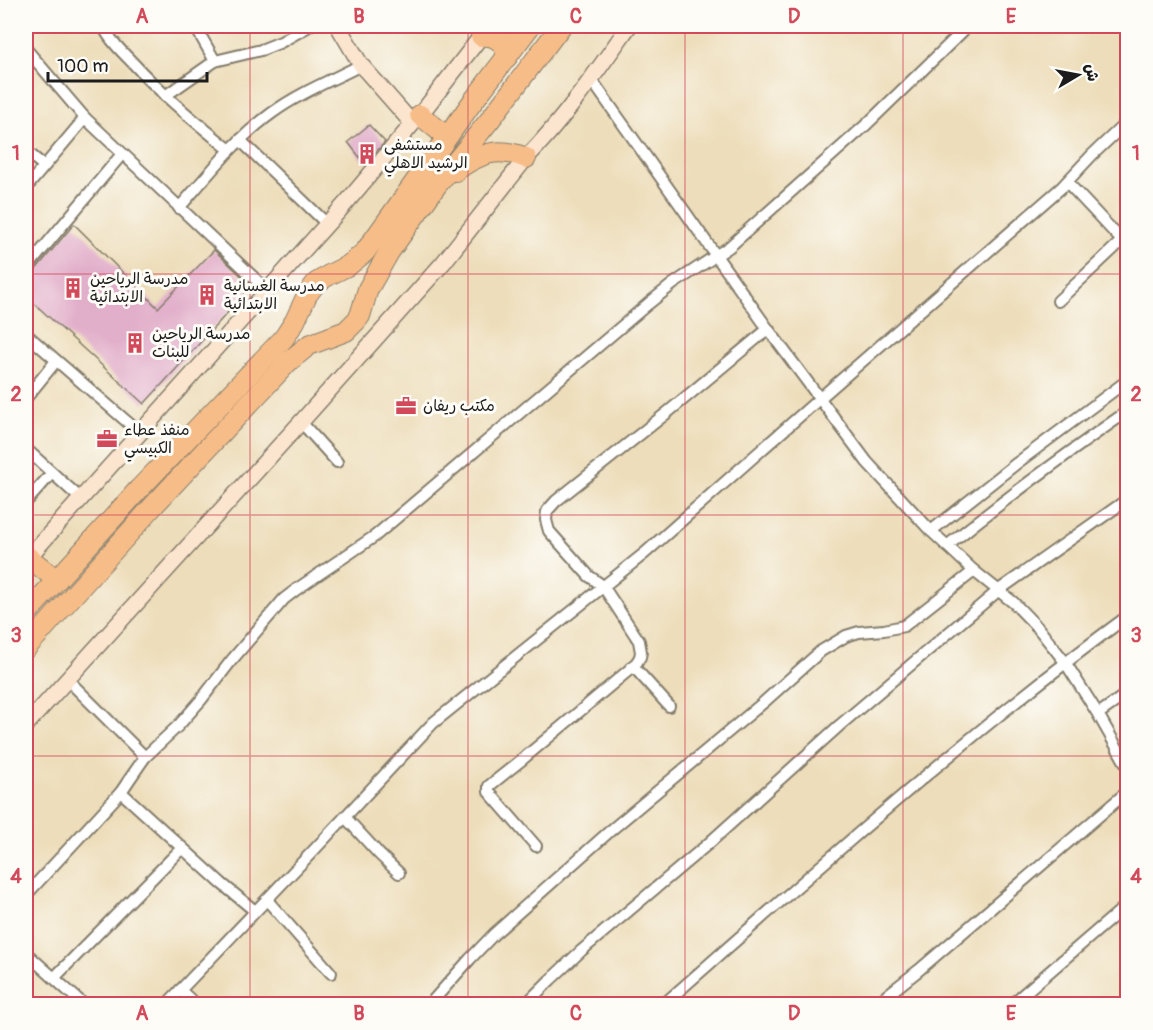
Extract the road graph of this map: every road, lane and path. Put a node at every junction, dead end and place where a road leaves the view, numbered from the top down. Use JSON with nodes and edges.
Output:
{"nodes":[{"id":1,"x":103,"y":26,"type":"edge"},
{"id":2,"x":195,"y":26,"type":"edge"},
{"id":3,"x":309,"y":26,"type":"edge"},
{"id":4,"x":338,"y":26,"type":"edge"},
{"id":5,"x":507,"y":26,"type":"edge"},
{"id":6,"x":530,"y":26,"type":"edge"},
{"id":7,"x":561,"y":26,"type":"edge"},
{"id":8,"x":629,"y":26,"type":"edge"},
{"id":9,"x":968,"y":26,"type":"edge"},
{"id":10,"x":485,"y":31,"type":"edge"},
{"id":11,"x":26,"y":49,"type":"edge"},
{"id":12,"x":507,"y":57,"type":"junction"},
{"id":13,"x":215,"y":61,"type":"junction"},
{"id":14,"x":361,"y":65,"type":"junction"},
{"id":15,"x":591,"y":79,"type":"junction"},
{"id":16,"x":165,"y":96,"type":"junction"},
{"id":17,"x":85,"y":118,"type":"junction"},
{"id":18,"x":416,"y":119,"type":"junction"},
{"id":19,"x":1128,"y":121,"type":"edge"},
{"id":20,"x":447,"y":137,"type":"junction"},
{"id":21,"x":240,"y":140,"type":"junction"},
{"id":22,"x":230,"y":150,"type":"junction"},
{"id":23,"x":26,"y":151,"type":"edge"},
{"id":24,"x":122,"y":154,"type":"junction"},
{"id":25,"x":526,"y":158,"type":"junction"},
{"id":26,"x":44,"y":166,"type":"junction"},
{"id":27,"x":1067,"y":182,"type":"junction"},
{"id":28,"x":436,"y":186,"type":"junction"},
{"id":29,"x":26,"y":188,"type":"edge"},
{"id":30,"x":179,"y":208,"type":"junction"},
{"id":31,"x":327,"y":224,"type":"junction"},
{"id":32,"x":1126,"y":241,"type":"edge"},
{"id":33,"x":717,"y":256,"type":"junction"},
{"id":34,"x":26,"y":269,"type":"edge"},
{"id":35,"x":329,"y":275,"type":"junction"},
{"id":36,"x":268,"y":291,"type":"junction"},
{"id":37,"x":304,"y":302,"type":"junction"},
{"id":38,"x":1058,"y":302,"type":"dead end"},
{"id":39,"x":363,"y":303,"type":"junction"},
{"id":40,"x":768,"y":329,"type":"junction"},
{"id":41,"x":26,"y":334,"type":"edge"},
{"id":42,"x":334,"y":335,"type":"junction"},
{"id":43,"x":56,"y":361,"type":"junction"},
{"id":44,"x":1128,"y":380,"type":"edge"},
{"id":45,"x":26,"y":398,"type":"edge"},
{"id":46,"x":819,"y":399,"type":"junction"},
{"id":47,"x":1128,"y":411,"type":"edge"},
{"id":48,"x":301,"y":422,"type":"junction"},
{"id":49,"x":140,"y":433,"type":"junction"},
{"id":50,"x":26,"y":449,"type":"edge"},
{"id":51,"x":337,"y":462,"type":"dead end"},
{"id":52,"x":52,"y":473,"type":"junction"},
{"id":53,"x":81,"y":499,"type":"junction"},
{"id":54,"x":1128,"y":499,"type":"edge"},
{"id":55,"x":26,"y":502,"type":"edge"},
{"id":56,"x":931,"y":531,"type":"junction"},
{"id":57,"x":947,"y":546,"type":"junction"},
{"id":58,"x":27,"y":558,"type":"edge"},
{"id":59,"x":974,"y":570,"type":"junction"},
{"id":60,"x":57,"y":580,"type":"junction"},
{"id":61,"x":603,"y":586,"type":"junction"},
{"id":62,"x":999,"y":590,"type":"junction"},
{"id":63,"x":26,"y":614,"type":"edge"},
{"id":64,"x":1128,"y":616,"type":"edge"},
{"id":65,"x":26,"y":648,"type":"edge"},
{"id":66,"x":1065,"y":662,"type":"junction"},
{"id":67,"x":633,"y":666,"type":"junction"},
{"id":68,"x":67,"y":679,"type":"junction"},
{"id":69,"x":1128,"y":693,"type":"edge"},
{"id":70,"x":669,"y":706,"type":"dead end"},
{"id":71,"x":1098,"y":714,"type":"junction"},
{"id":72,"x":26,"y":725,"type":"edge"},
{"id":73,"x":145,"y":757,"type":"junction"},
{"id":74,"x":1128,"y":767,"type":"edge"},
{"id":75,"x":1128,"y":791,"type":"edge"},
{"id":76,"x":121,"y":792,"type":"junction"},
{"id":77,"x":345,"y":817,"type":"junction"},
{"id":78,"x":536,"y":846,"type":"dead end"},
{"id":79,"x":182,"y":848,"type":"junction"},
{"id":80,"x":399,"y":873,"type":"dead end"},
{"id":81,"x":26,"y":895,"type":"edge"},
{"id":82,"x":267,"y":900,"type":"junction"},
{"id":83,"x":1128,"y":904,"type":"edge"},
{"id":84,"x":255,"y":911,"type":"junction"},
{"id":85,"x":26,"y":953,"type":"edge"},
{"id":86,"x":331,"y":973,"type":"dead end"},
{"id":87,"x":54,"y":978,"type":"junction"},
{"id":88,"x":180,"y":990,"type":"junction"},
{"id":89,"x":83,"y":1005,"type":"edge"},
{"id":90,"x":167,"y":1005,"type":"edge"},
{"id":91,"x":195,"y":1005,"type":"edge"},
{"id":92,"x":430,"y":1005,"type":"edge"},
{"id":93,"x":526,"y":1005,"type":"edge"},
{"id":94,"x":664,"y":1005,"type":"edge"},
{"id":95,"x":876,"y":1005,"type":"edge"},
{"id":96,"x":1012,"y":1005,"type":"edge"}],
"edges":[{"from":1,"to":16,"type":"street"},
{"from":2,"to":13,"type":"street"},
{"from":3,"to":13,"type":"street"},
{"from":4,"to":14,"type":"main road"},
{"from":5,"to":6,"type":"highway"},
{"from":6,"to":12,"type":"highway"},
{"from":7,"to":28,"type":"highway"},
{"from":8,"to":15,"type":"main road"},
{"from":9,"to":33,"type":"street"},
{"from":10,"to":12,"type":"highway"},
{"from":10,"to":18,"type":"main road"},
{"from":11,"to":17,"type":"street"},
{"from":12,"to":20,"type":"highway"},
{"from":13,"to":16,"type":"street"},
{"from":14,"to":18,"type":"main road"},
{"from":14,"to":21,"type":"street"},
{"from":15,"to":25,"type":"main road"},
{"from":15,"to":33,"type":"street"},
{"from":16,"to":22,"type":"street"},
{"from":17,"to":24,"type":"street"},
{"from":17,"to":26,"type":"street"},
{"from":18,"to":20,"type":"highway"},
{"from":18,"to":31,"type":"main road"},
{"from":19,"to":27,"type":"street"},
{"from":20,"to":35,"type":"highway"},
{"from":21,"to":22,"type":"street"},
{"from":21,"to":31,"type":"street"},
{"from":22,"to":30,"type":"street"},
{"from":23,"to":26,"type":"street"},
{"from":24,"to":30,"type":"street"},
{"from":24,"to":34,"type":"street"},
{"from":25,"to":28,"type":"highway"},
{"from":25,"to":48,"type":"main road"},
{"from":26,"to":29,"type":"street"},
{"from":27,"to":32,"type":"street"},
{"from":27,"to":46,"type":"street"},
{"from":28,"to":39,"type":"highway"},
{"from":30,"to":36,"type":"street"},
{"from":31,"to":36,"type":"main road"},
{"from":32,"to":38,"type":"street"},
{"from":33,"to":40,"type":"street"},
{"from":33,"to":73,"type":"street"},
{"from":35,"to":37,"type":"highway"},
{"from":35,"to":39,"type":"highway"},
{"from":36,"to":49,"type":"main road"},
{"from":37,"to":42,"type":"highway"},
{"from":37,"to":60,"type":"highway"},
{"from":39,"to":42,"type":"highway"},
{"from":40,"to":46,"type":"street"},
{"from":40,"to":61,"type":"street"},
{"from":41,"to":43,"type":"street"},
{"from":42,"to":65,"type":"highway"},
{"from":43,"to":45,"type":"street"},
{"from":43,"to":49,"type":"street"},
{"from":44,"to":56,"type":"street"},
{"from":46,"to":56,"type":"street"},
{"from":46,"to":61,"type":"street"},
{"from":47,"to":57,"type":"street"},
{"from":48,"to":51,"type":"street"},
{"from":48,"to":68,"type":"main road"},
{"from":49,"to":53,"type":"main road"},
{"from":50,"to":52,"type":"street"},
{"from":52,"to":53,"type":"street"},
{"from":52,"to":55,"type":"street"},
{"from":53,"to":58,"type":"main road"},
{"from":54,"to":62,"type":"street"},
{"from":56,"to":57,"type":"street"},
{"from":57,"to":59,"type":"street"},
{"from":58,"to":60,"type":"highway"},
{"from":59,"to":62,"type":"street"},
{"from":59,"to":92,"type":"street"},
{"from":60,"to":63,"type":"highway"},
{"from":61,"to":67,"type":"street"},
{"from":61,"to":77,"type":"street"},
{"from":62,"to":66,"type":"street"},
{"from":62,"to":93,"type":"street"},
{"from":64,"to":66,"type":"street"},
{"from":66,"to":71,"type":"street"},
{"from":66,"to":94,"type":"street"},
{"from":67,"to":70,"type":"street"},
{"from":67,"to":78,"type":"street"},
{"from":68,"to":72,"type":"main road"},
{"from":68,"to":73,"type":"street"},
{"from":69,"to":71,"type":"street"},
{"from":71,"to":74,"type":"street"},
{"from":73,"to":76,"type":"street"},
{"from":75,"to":95,"type":"street"},
{"from":76,"to":79,"type":"street"},
{"from":76,"to":81,"type":"street"},
{"from":77,"to":80,"type":"street"},
{"from":77,"to":82,"type":"street"},
{"from":79,"to":84,"type":"street"},
{"from":79,"to":87,"type":"street"},
{"from":82,"to":84,"type":"street"},
{"from":82,"to":86,"type":"street"},
{"from":83,"to":96,"type":"street"},
{"from":84,"to":88,"type":"street"},
{"from":85,"to":87,"type":"street"},
{"from":87,"to":89,"type":"street"},
{"from":88,"to":90,"type":"street"},
{"from":88,"to":91,"type":"street"}]}
